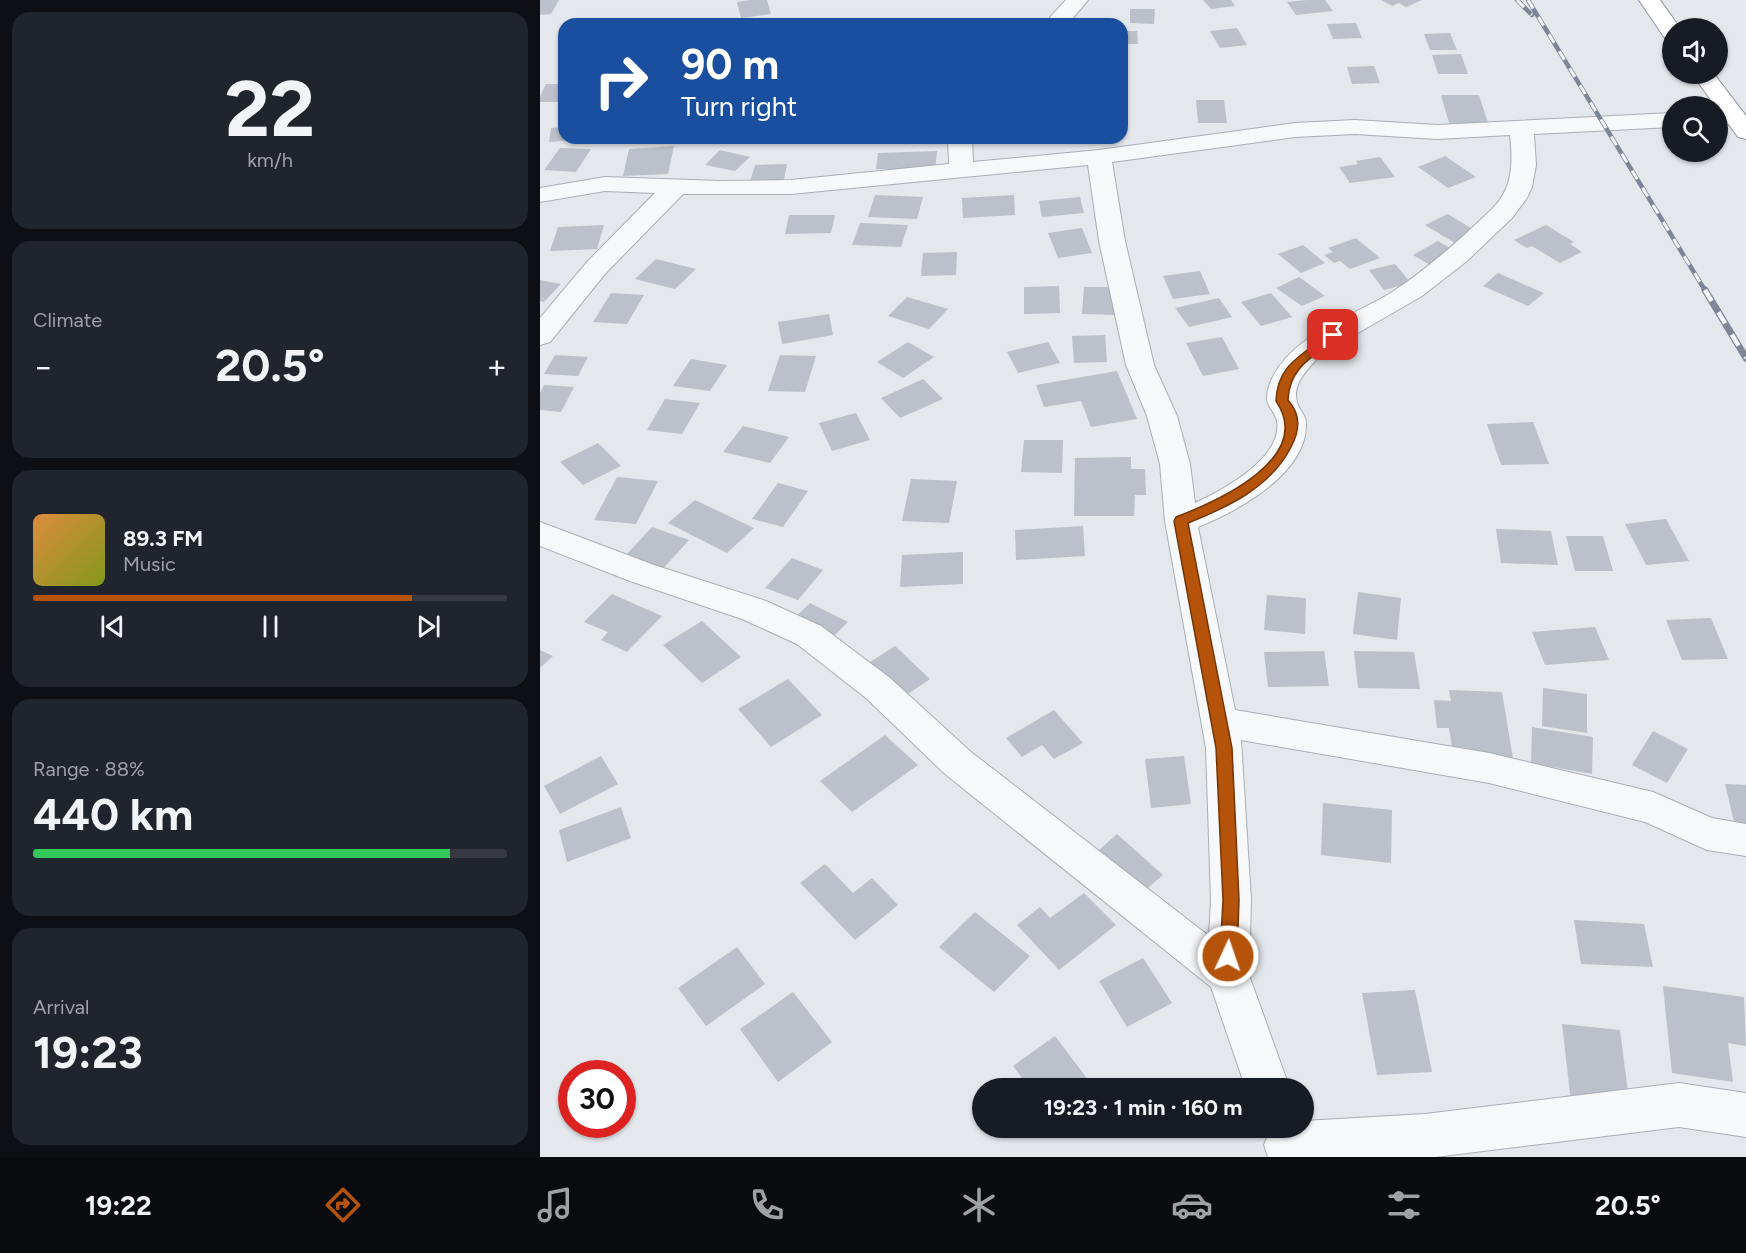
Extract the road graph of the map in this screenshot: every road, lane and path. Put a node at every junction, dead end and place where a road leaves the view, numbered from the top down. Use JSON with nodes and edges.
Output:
{"nodes":[{"id":1,"x":1078,"y":0,"type":"edge"},
{"id":2,"x":1649,"y":0,"type":"edge"},
{"id":3,"x":1060,"y":18,"type":"edge"},
{"id":4,"x":1662,"y":18,"type":"edge"},
{"id":5,"x":1709,"y":84,"type":"edge"},
{"id":6,"x":1662,"y":121,"type":"edge"},
{"id":7,"x":1733,"y":122,"type":"edge"},
{"id":8,"x":1521,"y":128,"type":"junction"},
{"id":9,"x":960,"y":144,"type":"edge"},
{"id":10,"x":1099,"y":157,"type":"junction"},
{"id":11,"x":961,"y":172,"type":"junction"},
{"id":12,"x":540,"y":175,"type":"edge"},
{"id":13,"x":605,"y":184,"type":"junction"},
{"id":14,"x":677,"y":186,"type":"junction"},
{"id":15,"x":540,"y":195,"type":"edge"},
{"id":16,"x":540,"y":336,"type":"edge"},
{"id":17,"x":1181,"y":521,"type":"junction"},
{"id":18,"x":540,"y":533,"type":"edge"},
{"id":19,"x":1219,"y":722,"type":"junction"},
{"id":20,"x":1746,"y":840,"type":"edge"},
{"id":21,"x":1228,"y":975,"type":"junction"},
{"id":22,"x":1264,"y":1078,"type":"edge"},
{"id":23,"x":1746,"y":1115,"type":"edge"},
{"id":24,"x":1285,"y":1143,"type":"edge"}],
"edges":[{"from":1,"to":3,"type":"street"},
{"from":2,"to":4,"type":"highway"},
{"from":5,"to":7,"type":"highway"},
{"from":6,"to":8,"type":"street"},
{"from":8,"to":10,"type":"street"},
{"from":8,"to":17,"type":"street"},
{"from":9,"to":11,"type":"street"},
{"from":10,"to":11,"type":"street"},
{"from":10,"to":17,"type":"street"},
{"from":11,"to":14,"type":"street"},
{"from":12,"to":13,"type":"street"},
{"from":13,"to":14,"type":"street"},
{"from":13,"to":15,"type":"street"},
{"from":14,"to":16,"type":"street"},
{"from":17,"to":19,"type":"street"},
{"from":18,"to":21,"type":"street"},
{"from":19,"to":20,"type":"street"},
{"from":19,"to":21,"type":"street"},
{"from":21,"to":22,"type":"street"},
{"from":23,"to":24,"type":"street"}]}
